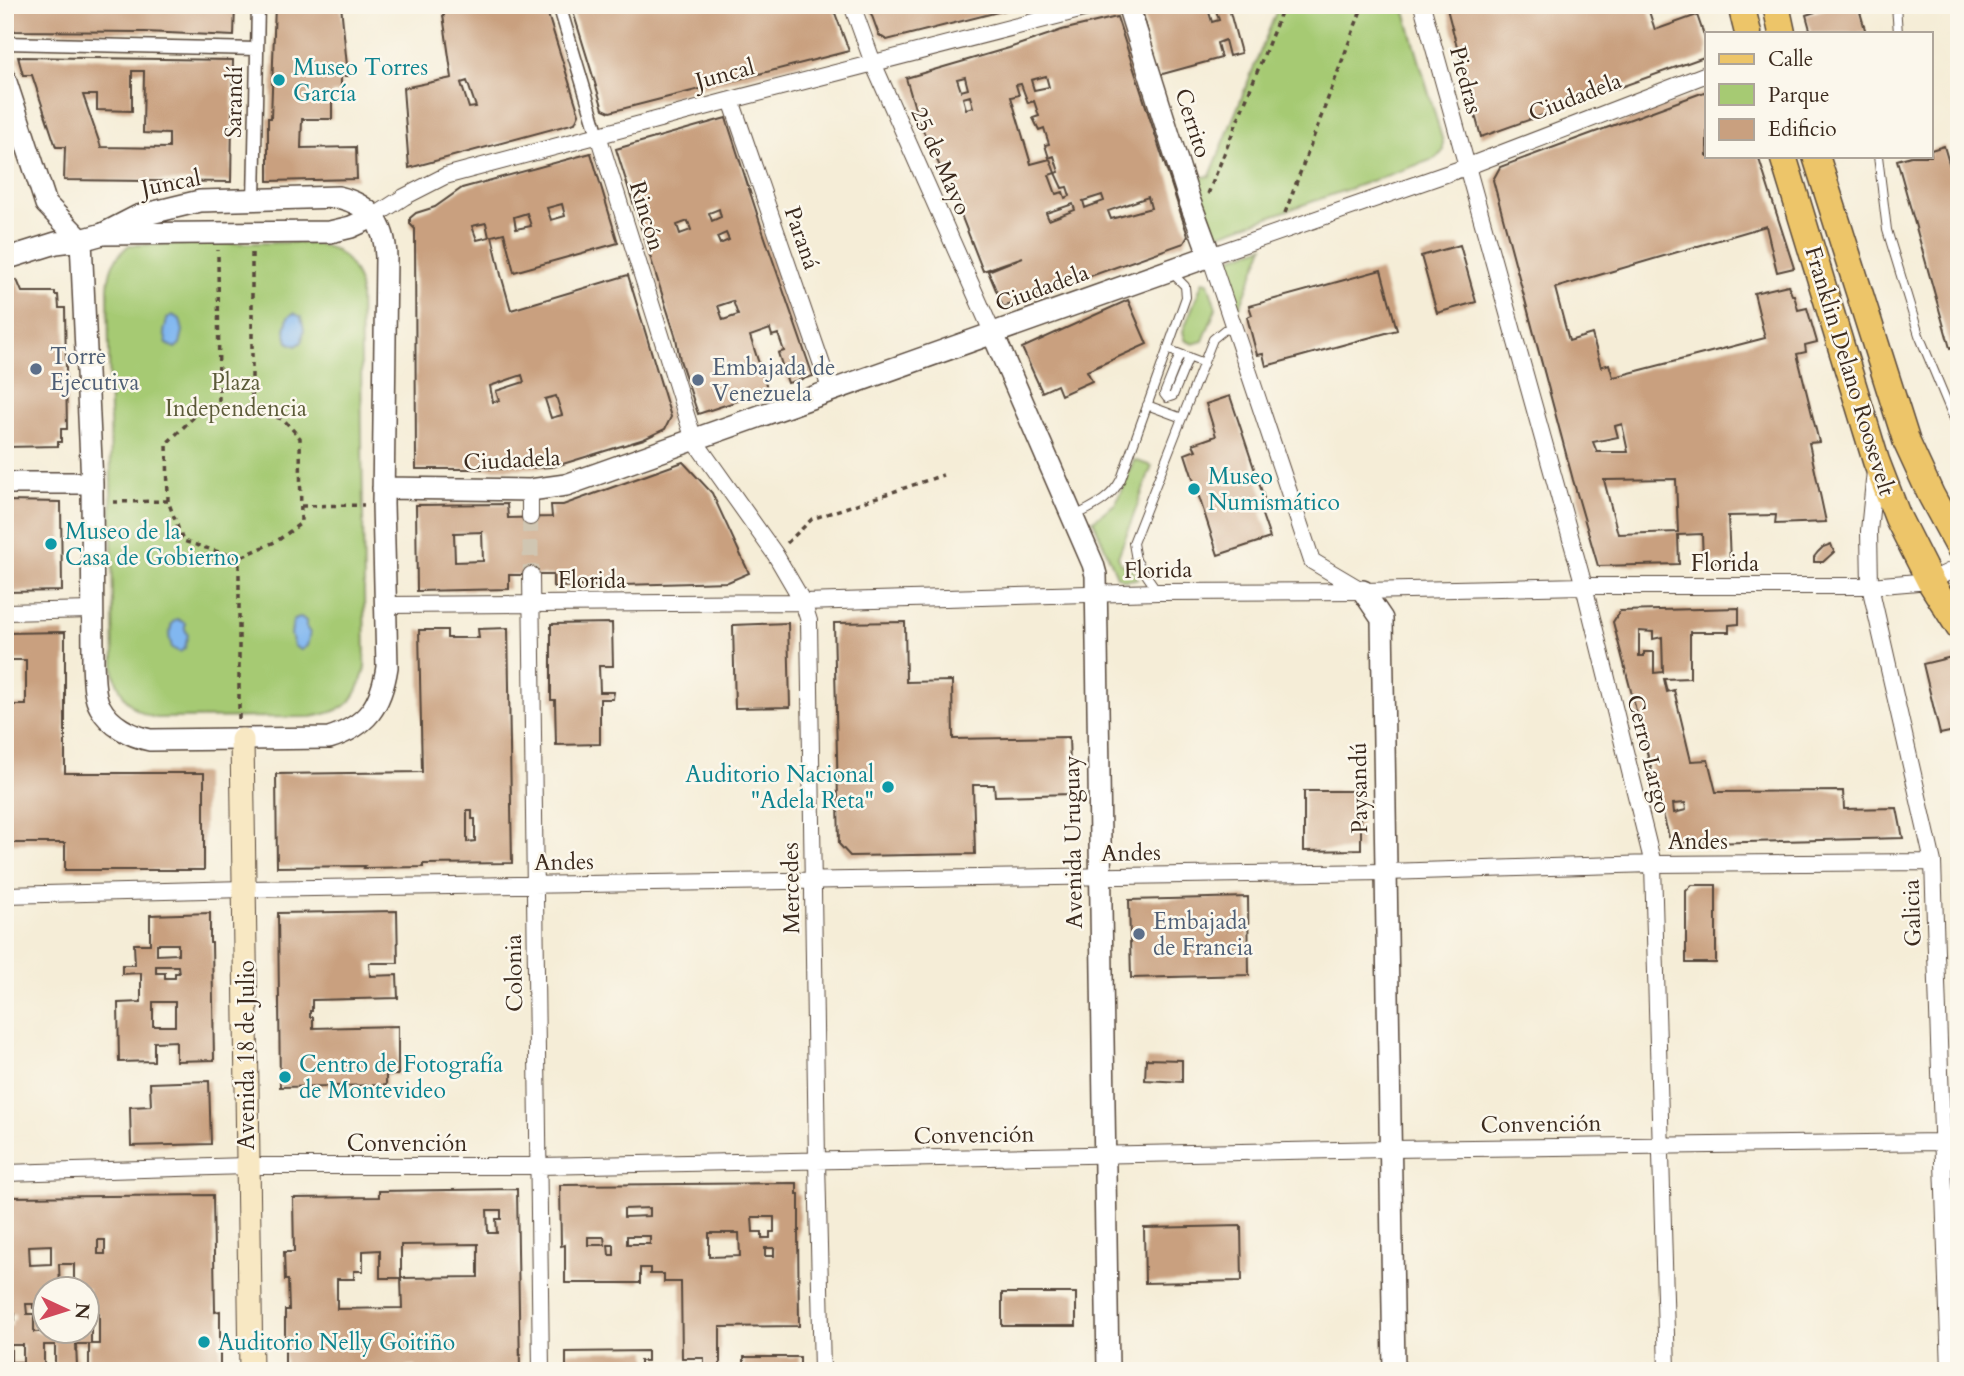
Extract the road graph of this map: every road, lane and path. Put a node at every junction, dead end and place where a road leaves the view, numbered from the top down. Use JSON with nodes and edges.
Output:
{"nodes":[{"id":1,"x":258,"y":5,"type":"edge"},
{"id":2,"x":559,"y":5,"type":"edge"},
{"id":3,"x":852,"y":5,"type":"edge"},
{"id":4,"x":1098,"y":5,"type":"edge"},
{"id":5,"x":1128,"y":5,"type":"edge"},
{"id":6,"x":1284,"y":5,"type":"edge"},
{"id":7,"x":1363,"y":5,"type":"edge"},
{"id":8,"x":1422,"y":5,"type":"edge"},
{"id":9,"x":1741,"y":5,"type":"edge"},
{"id":10,"x":1776,"y":5,"type":"edge"},
{"id":11,"x":1896,"y":5,"type":"edge"},
{"id":12,"x":1748,"y":32,"type":"edge"},
{"id":13,"x":1782,"y":32,"type":"edge"},
{"id":14,"x":1898,"y":32,"type":"edge"},
{"id":15,"x":5,"y":43,"type":"edge"},
{"id":16,"x":256,"y":49,"type":"junction"},
{"id":17,"x":873,"y":63,"type":"junction"},
{"id":18,"x":1705,"y":75,"type":"edge"},
{"id":19,"x":5,"y":79,"type":"edge"},
{"id":20,"x":731,"y":100,"type":"junction"},
{"id":21,"x":598,"y":135,"type":"junction"},
{"id":22,"x":1784,"y":158,"type":"edge"},
{"id":23,"x":1817,"y":158,"type":"edge"},
{"id":24,"x":1878,"y":158,"type":"edge"},
{"id":25,"x":1466,"y":167,"type":"junction"},
{"id":26,"x":254,"y":200,"type":"junction"},
{"id":27,"x":373,"y":217,"type":"junction"},
{"id":28,"x":1197,"y":222,"type":"junction"},
{"id":29,"x":103,"y":234,"type":"junction"},
{"id":30,"x":1278,"y":234,"type":"junction"},
{"id":31,"x":81,"y":240,"type":"junction"},
{"id":32,"x":252,"y":243,"type":"dead end"},
{"id":33,"x":218,"y":244,"type":"dead end"},
{"id":34,"x":1210,"y":256,"type":"junction"},
{"id":35,"x":5,"y":259,"type":"edge"},
{"id":36,"x":1169,"y":270,"type":"junction"},
{"id":37,"x":1234,"y":328,"type":"junction"},
{"id":38,"x":993,"y":334,"type":"junction"},
{"id":39,"x":1167,"y":349,"type":"junction"},
{"id":40,"x":1184,"y":356,"type":"junction"},
{"id":41,"x":1204,"y":363,"type":"junction"},
{"id":42,"x":831,"y":391,"type":"junction"},
{"id":43,"x":1167,"y":398,"type":"dead end"},
{"id":44,"x":1147,"y":405,"type":"junction"},
{"id":45,"x":252,"y":408,"type":"junction"},
{"id":46,"x":219,"y":409,"type":"junction"},
{"id":47,"x":1182,"y":418,"type":"junction"},
{"id":48,"x":1959,"y":431,"type":"edge"},
{"id":49,"x":694,"y":440,"type":"junction"},
{"id":50,"x":1876,"y":461,"type":"junction"},
{"id":51,"x":943,"y":475,"type":"dead end"},
{"id":52,"x":5,"y":483,"type":"edge"},
{"id":53,"x":92,"y":483,"type":"junction"},
{"id":54,"x":383,"y":488,"type":"junction"},
{"id":55,"x":530,"y":490,"type":"junction"},
{"id":56,"x":168,"y":501,"type":"junction"},
{"id":57,"x":113,"y":502,"type":"dead end"},
{"id":58,"x":363,"y":505,"type":"dead end"},
{"id":59,"x":301,"y":506,"type":"junction"},
{"id":60,"x":530,"y":517,"type":"tunnel mouth"},
{"id":61,"x":1073,"y":518,"type":"junction"},
{"id":62,"x":1959,"y":547,"type":"edge"},
{"id":63,"x":775,"y":554,"type":"junction"},
{"id":64,"x":239,"y":558,"type":"junction"},
{"id":65,"x":1959,"y":567,"type":"edge"},
{"id":66,"x":531,"y":575,"type":"tunnel mouth"},
{"id":67,"x":1930,"y":581,"type":"junction"},
{"id":68,"x":1584,"y":586,"type":"junction"},
{"id":69,"x":1870,"y":586,"type":"junction"},
{"id":70,"x":1158,"y":592,"type":"junction"},
{"id":71,"x":1363,"y":592,"type":"junction"},
{"id":72,"x":1097,"y":594,"type":"junction"},
{"id":73,"x":803,"y":602,"type":"junction"},
{"id":74,"x":532,"y":603,"type":"junction"},
{"id":75,"x":386,"y":604,"type":"junction"},
{"id":76,"x":93,"y":610,"type":"junction"},
{"id":77,"x":5,"y":612,"type":"edge"},
{"id":78,"x":1959,"y":627,"type":"edge"},
{"id":79,"x":240,"y":717,"type":"dead end"},
{"id":80,"x":242,"y":740,"type":"junction"},
{"id":81,"x":1933,"y":862,"type":"junction"},
{"id":82,"x":1653,"y":864,"type":"junction"},
{"id":83,"x":1386,"y":872,"type":"junction"},
{"id":84,"x":1099,"y":876,"type":"junction"},
{"id":85,"x":814,"y":880,"type":"junction"},
{"id":86,"x":535,"y":885,"type":"junction"},
{"id":87,"x":245,"y":889,"type":"junction"},
{"id":88,"x":5,"y":895,"type":"edge"},
{"id":89,"x":1943,"y":1142,"type":"junction"},
{"id":90,"x":1660,"y":1145,"type":"junction"},
{"id":91,"x":1389,"y":1149,"type":"junction"},
{"id":92,"x":1104,"y":1155,"type":"junction"},
{"id":93,"x":817,"y":1161,"type":"junction"},
{"id":94,"x":247,"y":1166,"type":"junction"},
{"id":95,"x":539,"y":1166,"type":"junction"},
{"id":96,"x":5,"y":1173,"type":"edge"},
{"id":97,"x":251,"y":1371,"type":"edge"},
{"id":98,"x":541,"y":1371,"type":"edge"},
{"id":99,"x":822,"y":1371,"type":"edge"},
{"id":100,"x":1108,"y":1371,"type":"edge"},
{"id":101,"x":1394,"y":1371,"type":"edge"},
{"id":102,"x":1667,"y":1371,"type":"edge"},
{"id":103,"x":1950,"y":1371,"type":"edge"}],
"edges":[{"from":1,"to":16,"type":"street","name":"Sarandí"},
{"from":2,"to":21,"type":"street","name":"Rincón"},
{"from":3,"to":17,"type":"street","name":"25 de Mayo"},
{"from":4,"to":17,"type":"street","name":"Juncal"},
{"from":5,"to":28,"type":"street","name":"Cerrito"},
{"from":6,"to":28,"type":"path"},
{"from":7,"to":30,"type":"path"},
{"from":8,"to":25,"type":"street","name":"Piedras"},
{"from":9,"to":12,"type":"main road"},
{"from":10,"to":13,"type":"main road"},
{"from":11,"to":14,"type":"lane"},
{"from":15,"to":16,"type":"street"},
{"from":16,"to":26,"type":"street","name":"Sarandí"},
{"from":17,"to":20,"type":"street","name":"Juncal"},
{"from":17,"to":38,"type":"street","name":"25 de Mayo"},
{"from":18,"to":25,"type":"street","name":"Ciudadela"},
{"from":19,"to":31,"type":"street"},
{"from":20,"to":21,"type":"street","name":"Juncal"},
{"from":20,"to":42,"type":"street","name":"Paraná"},
{"from":21,"to":27,"type":"street","name":"Juncal"},
{"from":21,"to":49,"type":"street","name":"Rincón"},
{"from":22,"to":50,"type":"main road","name":"Franklin Delano Roosevelt"},
{"from":23,"to":62,"type":"main road","name":"Franklin Delano Roosevelt"},
{"from":24,"to":48,"type":"lane"},
{"from":25,"to":30,"type":"street","name":"Ciudadela"},
{"from":25,"to":68,"type":"street","name":"Cerro Largo"},
{"from":26,"to":27,"type":"street","name":"Juncal"},
{"from":26,"to":29,"type":"street","name":"Juncal"},
{"from":27,"to":29,"type":"street","name":"Juncal"},
{"from":27,"to":54,"type":"street"},
{"from":28,"to":34,"type":"street","name":"Cerrito"},
{"from":29,"to":31,"type":"street","name":"Juncal"},
{"from":30,"to":34,"type":"street","name":"Ciudadela"},
{"from":31,"to":35,"type":"street","name":"Juncal"},
{"from":31,"to":53,"type":"street"},
{"from":32,"to":45,"type":"path"},
{"from":33,"to":46,"type":"path"},
{"from":34,"to":36,"type":"street","name":"Ciudadela"},
{"from":34,"to":37,"type":"street","name":"Paysandú"},
{"from":36,"to":38,"type":"street","name":"Ciudadela"},
{"from":36,"to":39,"type":"lane"},
{"from":37,"to":41,"type":"lane"},
{"from":37,"to":71,"type":"street","name":"Paysandú"},
{"from":38,"to":42,"type":"street","name":"Ciudadela"},
{"from":38,"to":61,"type":"street","name":"Avenida Uruguay"},
{"from":39,"to":40,"type":"lane"},
{"from":39,"to":44,"type":"lane"},
{"from":40,"to":41,"type":"lane"},
{"from":40,"to":43,"type":"lane"},
{"from":41,"to":47,"type":"lane"},
{"from":42,"to":49,"type":"street","name":"Ciudadela"},
{"from":44,"to":47,"type":"lane"},
{"from":44,"to":61,"type":"lane"},
{"from":45,"to":46,"type":"path"},
{"from":45,"to":59,"type":"path"},
{"from":46,"to":56,"type":"path"},
{"from":47,"to":70,"type":"lane"},
{"from":49,"to":55,"type":"street","name":"Ciudadela"},
{"from":49,"to":63,"type":"street","name":"Mercedes"},
{"from":50,"to":67,"type":"main road","name":"Franklin Delano Roosevelt"},
{"from":50,"to":69,"type":"street","name":"Galicia"},
{"from":51,"to":63,"type":"path"},
{"from":52,"to":53,"type":"street"},
{"from":53,"to":76,"type":"street"},
{"from":54,"to":55,"type":"street","name":"Ciudadela"},
{"from":54,"to":75,"type":"street"},
{"from":55,"to":60,"type":"street"},
{"from":56,"to":57,"type":"path"},
{"from":56,"to":64,"type":"path"},
{"from":58,"to":59,"type":"path"},
{"from":59,"to":64,"type":"path"},
{"from":61,"to":72,"type":"street","name":"Avenida Uruguay"},
{"from":63,"to":73,"type":"street","name":"Mercedes"},
{"from":64,"to":79,"type":"path"},
{"from":65,"to":67,"type":"street"},
{"from":66,"to":74,"type":"street","name":"Colonia"},
{"from":67,"to":69,"type":"street","name":"Florida"},
{"from":67,"to":78,"type":"main road","name":"Franklin Delano Roosevelt"},
{"from":68,"to":69,"type":"street","name":"Florida"},
{"from":68,"to":71,"type":"street","name":"Florida"},
{"from":68,"to":82,"type":"street","name":"Cerro Largo"},
{"from":69,"to":81,"type":"street","name":"Galicia"},
{"from":70,"to":71,"type":"street","name":"Florida"},
{"from":70,"to":72,"type":"street","name":"Florida"},
{"from":71,"to":83,"type":"street","name":"Paysandú"},
{"from":72,"to":73,"type":"street","name":"Florida"},
{"from":72,"to":84,"type":"street","name":"Avenida Uruguay"},
{"from":73,"to":74,"type":"street","name":"Florida"},
{"from":73,"to":85,"type":"street","name":"Mercedes"},
{"from":74,"to":75,"type":"street","name":"Florida"},
{"from":74,"to":86,"type":"street","name":"Colonia"},
{"from":75,"to":80,"type":"street"},
{"from":76,"to":77,"type":"street"},
{"from":76,"to":80,"type":"street"},
{"from":80,"to":87,"type":"main road","name":"Avenida 18 de Julio"},
{"from":81,"to":82,"type":"street","name":"Andes"},
{"from":81,"to":89,"type":"street","name":"Galicia"},
{"from":82,"to":83,"type":"street","name":"Andes"},
{"from":82,"to":90,"type":"street","name":"Cerro Largo"},
{"from":83,"to":84,"type":"street","name":"Andes"},
{"from":83,"to":91,"type":"street","name":"Paysandú"},
{"from":84,"to":85,"type":"street","name":"Andes"},
{"from":84,"to":92,"type":"street","name":"Avenida Uruguay"},
{"from":85,"to":86,"type":"street","name":"Andes"},
{"from":85,"to":93,"type":"street","name":"Mercedes"},
{"from":86,"to":87,"type":"street","name":"Andes"},
{"from":86,"to":95,"type":"street","name":"Colonia"},
{"from":87,"to":88,"type":"street","name":"Andes"},
{"from":87,"to":94,"type":"main road","name":"Avenida 18 de Julio"},
{"from":89,"to":90,"type":"street","name":"Convención"},
{"from":89,"to":103,"type":"street","name":"Galicia"},
{"from":90,"to":91,"type":"street","name":"Convención"},
{"from":90,"to":102,"type":"street","name":"Cerro Largo"},
{"from":91,"to":92,"type":"street","name":"Convención"},
{"from":91,"to":101,"type":"street","name":"Paysandú"},
{"from":92,"to":93,"type":"street","name":"Convención"},
{"from":92,"to":100,"type":"street","name":"Avenida Uruguay"},
{"from":93,"to":95,"type":"street","name":"Convención"},
{"from":93,"to":99,"type":"street","name":"Mercedes"},
{"from":94,"to":95,"type":"street","name":"Convención"},
{"from":94,"to":96,"type":"street","name":"Convención"},
{"from":94,"to":97,"type":"main road","name":"Avenida 18 de Julio"},
{"from":95,"to":98,"type":"street","name":"Colonia"}]}
